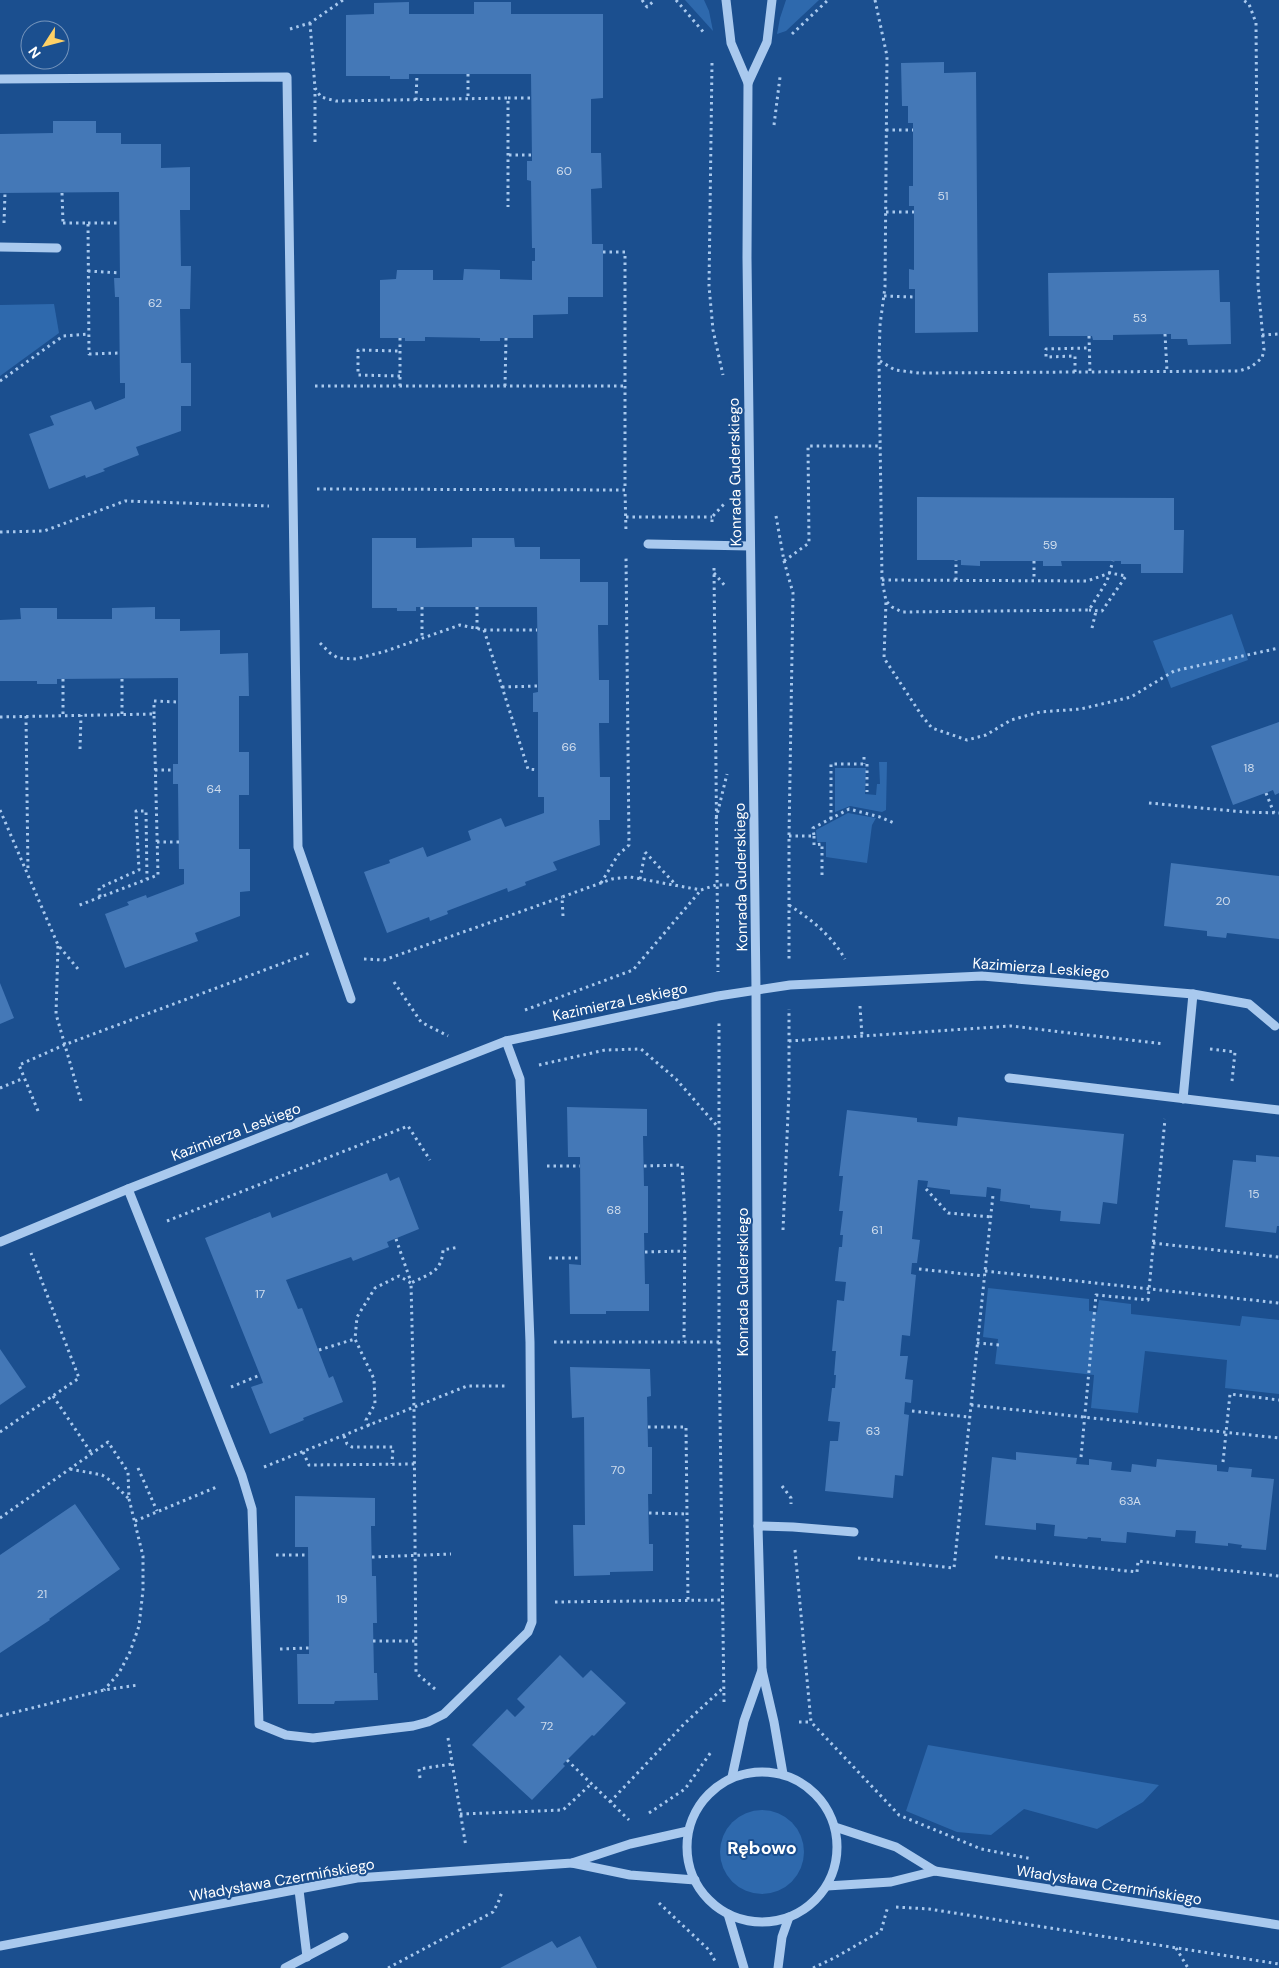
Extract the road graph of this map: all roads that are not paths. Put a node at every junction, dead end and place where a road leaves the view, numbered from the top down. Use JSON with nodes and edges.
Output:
{"nodes":[{"id":1,"x":726,"y":0,"type":"edge"},
{"id":2,"x":772,"y":0,"type":"edge"},
{"id":3,"x":0,"y":79,"type":"edge"},
{"id":4,"x":748,"y":83,"type":"junction"},
{"id":5,"x":0,"y":247,"type":"edge"},
{"id":6,"x":57,"y":248,"type":"dead end"},
{"id":7,"x":648,"y":544,"type":"dead end"},
{"id":8,"x":750,"y":546,"type":"junction"},
{"id":9,"x":756,"y":989,"type":"junction"},
{"id":10,"x":1193,"y":994,"type":"junction"},
{"id":11,"x":351,"y":999,"type":"dead end"},
{"id":12,"x":1275,"y":1026,"type":"dead end"},
{"id":13,"x":506,"y":1041,"type":"junction"},
{"id":14,"x":1009,"y":1078,"type":"dead end"},
{"id":15,"x":1183,"y":1099,"type":"junction"},
{"id":16,"x":1279,"y":1110,"type":"edge"},
{"id":17,"x":128,"y":1189,"type":"junction"},
{"id":18,"x":0,"y":1242,"type":"edge"},
{"id":19,"x":758,"y":1526,"type":"junction"},
{"id":20,"x":854,"y":1532,"type":"dead end"},
{"id":21,"x":762,"y":1670,"type":"junction"},
{"id":22,"x":783,"y":1774,"type":"junction"},
{"id":23,"x":732,"y":1777,"type":"junction"},
{"id":24,"x":836,"y":1827,"type":"junction"},
{"id":25,"x":688,"y":1831,"type":"junction"},
{"id":26,"x":572,"y":1863,"type":"junction"},
{"id":27,"x":935,"y":1872,"type":"junction"},
{"id":28,"x":695,"y":1880,"type":"junction"},
{"id":29,"x":827,"y":1886,"type":"junction"},
{"id":30,"x":299,"y":1890,"type":"junction"},
{"id":31,"x":728,"y":1914,"type":"junction"},
{"id":32,"x":789,"y":1917,"type":"junction"},
{"id":33,"x":1279,"y":1925,"type":"edge"},
{"id":34,"x":344,"y":1937,"type":"dead end"},
{"id":35,"x":0,"y":1946,"type":"edge"},
{"id":36,"x":307,"y":1957,"type":"junction"},
{"id":37,"x":285,"y":1968,"type":"edge"},
{"id":38,"x":744,"y":1968,"type":"edge"},
{"id":39,"x":778,"y":1968,"type":"edge"}],
"edges":[{"from":1,"to":4,"type":"street","name":"Konrada Guderskiego"},
{"from":2,"to":4,"type":"street","name":"Konrada Guderskiego"},
{"from":3,"to":11,"type":"street"},
{"from":4,"to":8,"type":"street","name":"Konrada Guderskiego"},
{"from":5,"to":6,"type":"street"},
{"from":7,"to":8,"type":"street"},
{"from":8,"to":9,"type":"street","name":"Konrada Guderskiego"},
{"from":9,"to":10,"type":"street","name":"Kazimierza Leskiego"},
{"from":9,"to":13,"type":"street","name":"Kazimierza Leskiego"},
{"from":9,"to":19,"type":"street","name":"Konrada Guderskiego"},
{"from":10,"to":12,"type":"street","name":"Kazimierza Leskiego"},
{"from":10,"to":15,"type":"street"},
{"from":13,"to":17,"type":"street","name":"Kazimierza Leskiego"},
{"from":13,"to":17,"type":"street"},
{"from":14,"to":15,"type":"street"},
{"from":15,"to":16,"type":"street"},
{"from":17,"to":18,"type":"street","name":"Kazimierza Leskiego"},
{"from":19,"to":20,"type":"street"},
{"from":19,"to":21,"type":"street","name":"Konrada Guderskiego"},
{"from":21,"to":22,"type":"street","name":"Konrada Guderskiego"},
{"from":21,"to":23,"type":"street","name":"Konrada Guderskiego"},
{"from":22,"to":23,"type":"street"},
{"from":22,"to":24,"type":"street"},
{"from":23,"to":25,"type":"street"},
{"from":24,"to":27,"type":"street","name":"Władysława Czermińskiego"},
{"from":24,"to":29,"type":"street"},
{"from":25,"to":26,"type":"street","name":"Władysława Czermińskiego"},
{"from":25,"to":28,"type":"street"},
{"from":26,"to":28,"type":"street","name":"Władysława Czermińskiego"},
{"from":26,"to":30,"type":"street","name":"Władysława Czermińskiego"},
{"from":27,"to":29,"type":"street","name":"Władysława Czermińskiego"},
{"from":27,"to":33,"type":"street","name":"Władysława Czermińskiego"},
{"from":28,"to":31,"type":"street"},
{"from":29,"to":32,"type":"street"},
{"from":30,"to":35,"type":"street","name":"Władysława Czermińskiego"},
{"from":30,"to":36,"type":"street"},
{"from":31,"to":32,"type":"street"},
{"from":31,"to":38,"type":"street"},
{"from":32,"to":39,"type":"street"},
{"from":34,"to":36,"type":"street"},
{"from":36,"to":37,"type":"street"}]}
